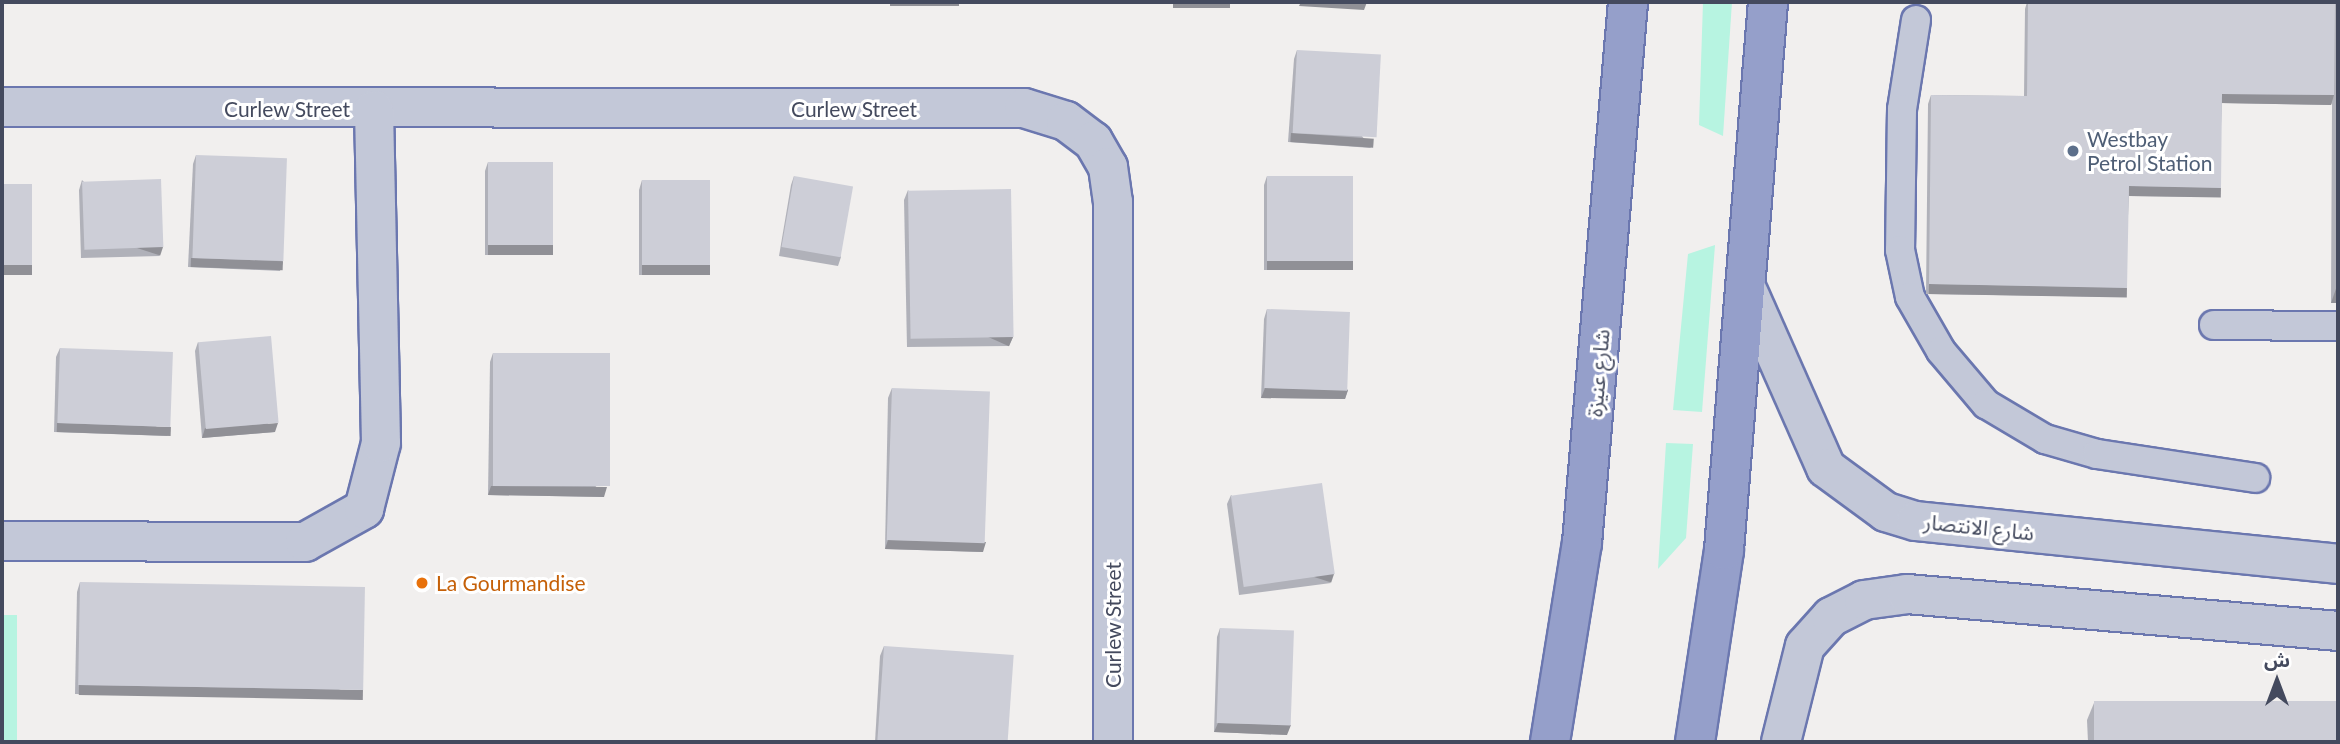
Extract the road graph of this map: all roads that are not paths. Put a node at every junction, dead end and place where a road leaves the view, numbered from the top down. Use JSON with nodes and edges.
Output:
{"nodes":[{"id":1,"x":1628,"y":2,"type":"edge"},
{"id":2,"x":1768,"y":2,"type":"edge"},
{"id":3,"x":1916,"y":20,"type":"dead end"},
{"id":4,"x":2,"y":107,"type":"edge"},
{"id":5,"x":374,"y":110,"type":"junction"},
{"id":6,"x":1749,"y":294,"type":"junction"},
{"id":7,"x":2214,"y":325,"type":"dead end"},
{"id":8,"x":2338,"y":326,"type":"edge"},
{"id":9,"x":2255,"y":478,"type":"dead end"},
{"id":10,"x":2,"y":541,"type":"edge"},
{"id":11,"x":2338,"y":564,"type":"edge"},
{"id":12,"x":2338,"y":631,"type":"edge"},
{"id":13,"x":1113,"y":742,"type":"edge"},
{"id":14,"x":1550,"y":742,"type":"edge"},
{"id":15,"x":1695,"y":742,"type":"edge"},
{"id":16,"x":1782,"y":742,"type":"edge"}],
"edges":[{"from":1,"to":14,"type":"highway","name":"شارع عنيزة"},
{"from":2,"to":6,"type":"highway"},
{"from":3,"to":9,"type":"lane"},
{"from":4,"to":5,"type":"street","name":"Curlew Street"},
{"from":5,"to":10,"type":"street"},
{"from":5,"to":13,"type":"street","name":"Curlew Street"},
{"from":6,"to":11,"type":"street","name":"شارع الانتصار"},
{"from":6,"to":15,"type":"highway"},
{"from":7,"to":8,"type":"lane"},
{"from":12,"to":16,"type":"street"}]}
